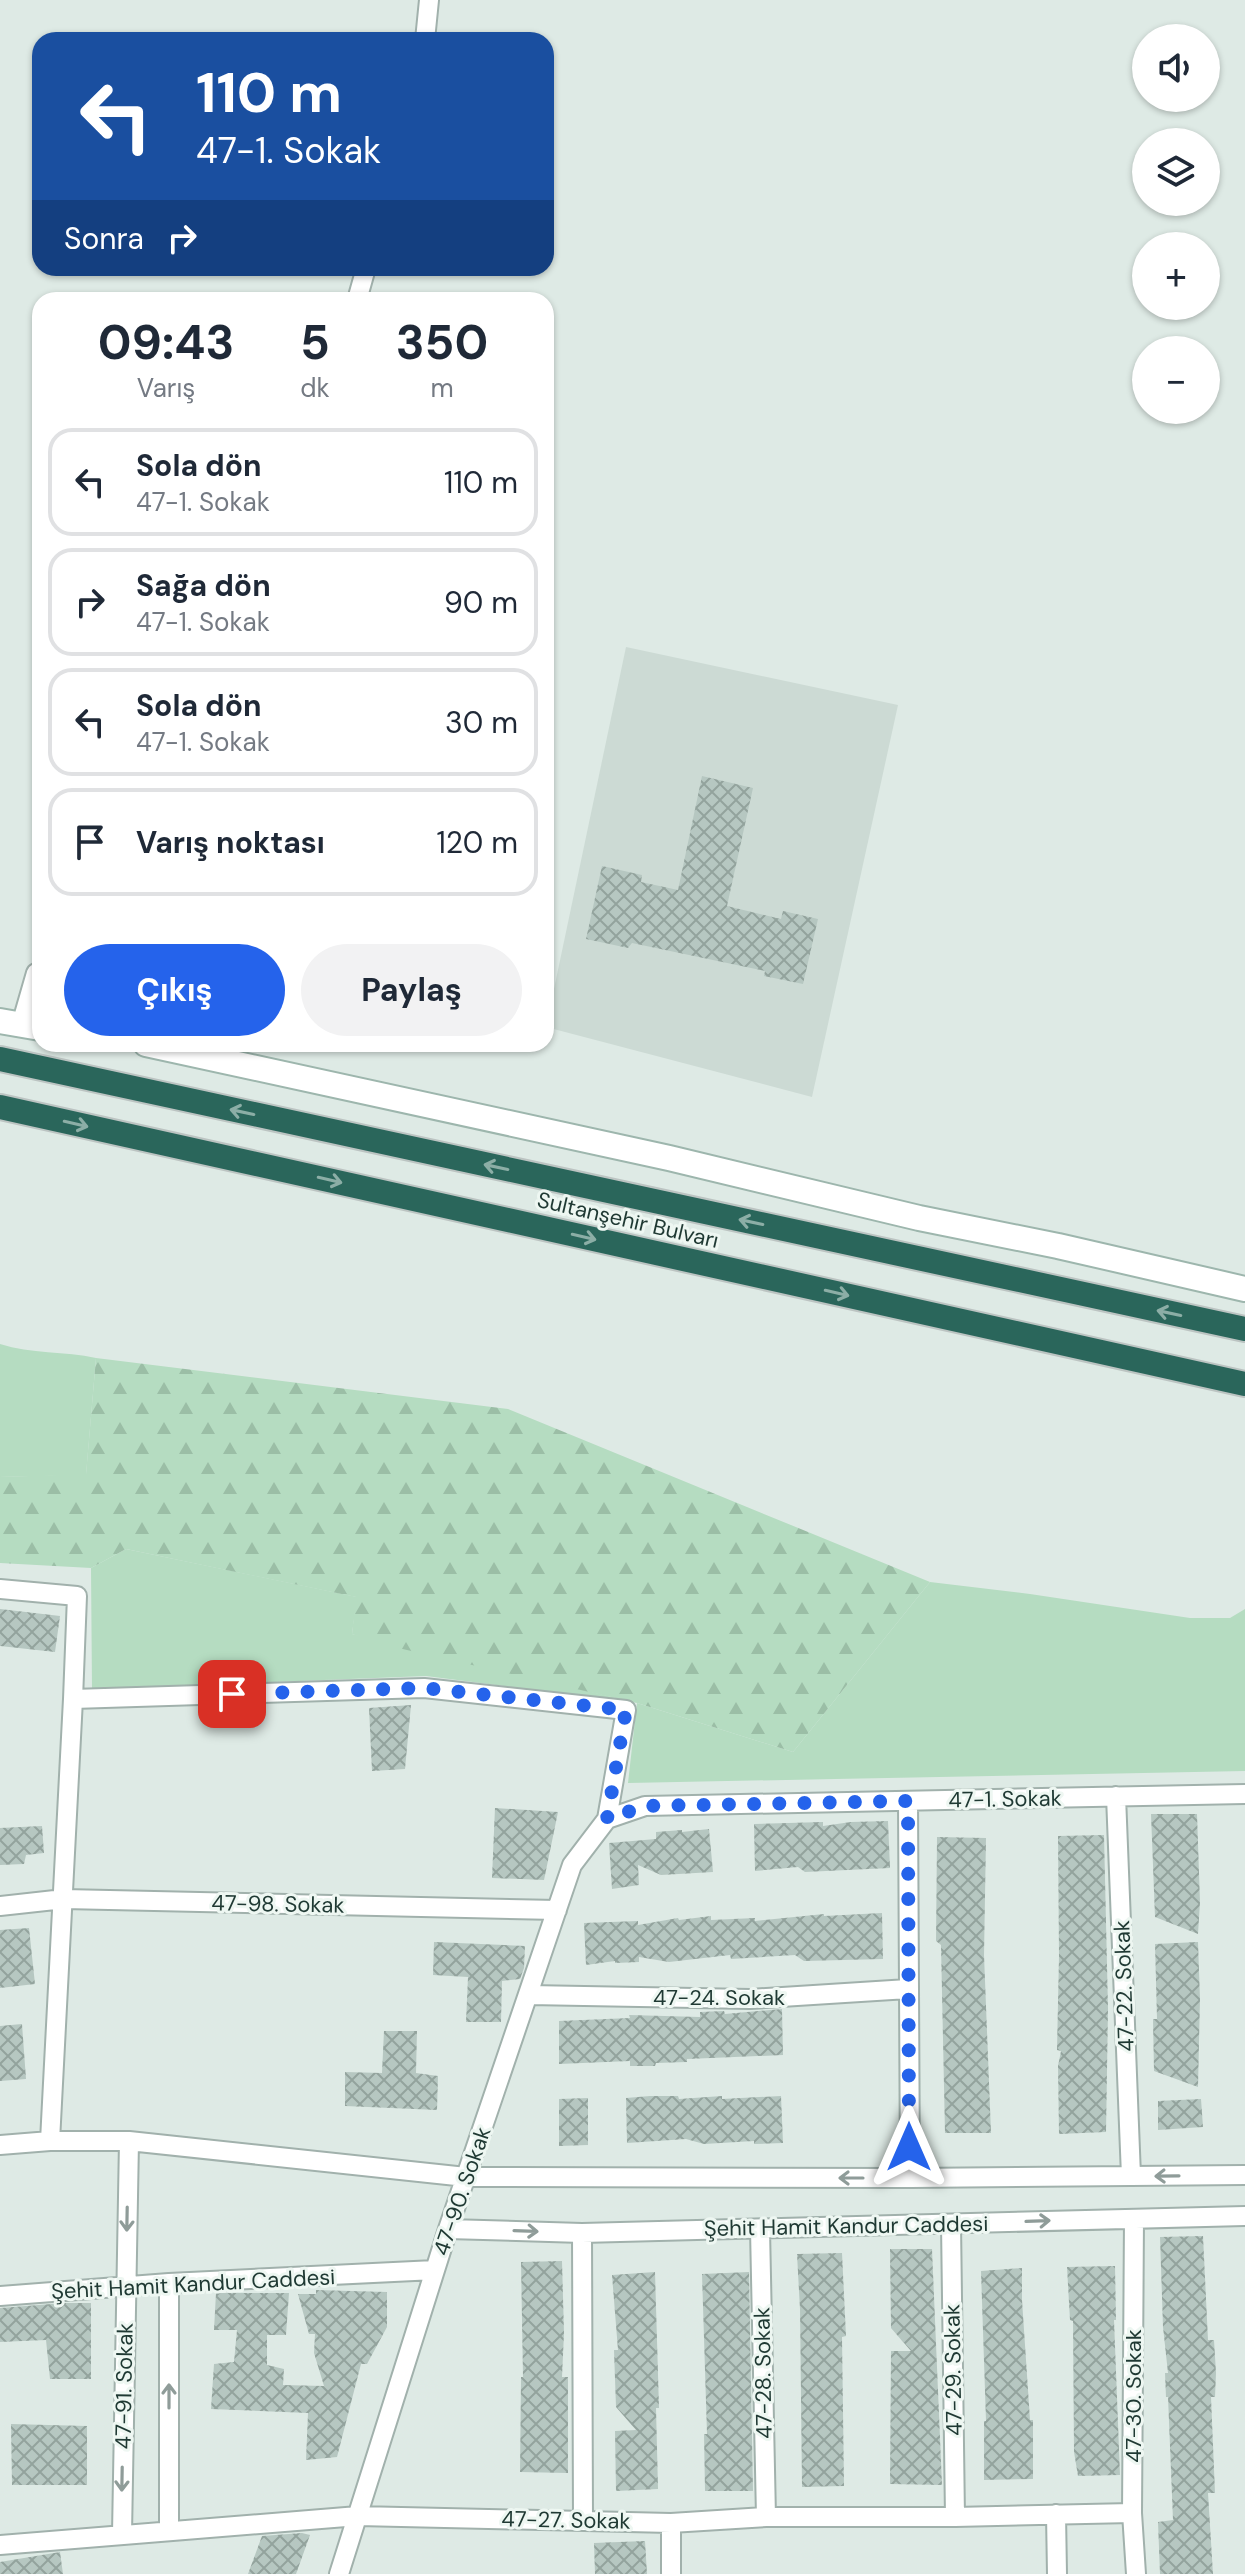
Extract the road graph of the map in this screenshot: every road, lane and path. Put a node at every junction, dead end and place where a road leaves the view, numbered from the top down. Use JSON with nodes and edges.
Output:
{"nodes":[{"id":1,"x":429,"y":0,"type":"edge"},
{"id":2,"x":426,"y":32,"type":"edge"},
{"id":3,"x":32,"y":986,"type":"edge"},
{"id":4,"x":20,"y":1024,"type":"edge"},
{"id":5,"x":183,"y":1052,"type":"edge"},
{"id":6,"x":0,"y":1059,"type":"edge"},
{"id":7,"x":0,"y":1107,"type":"edge"},
{"id":8,"x":1245,"y":1289,"type":"edge"},
{"id":9,"x":1245,"y":1329,"type":"edge"},
{"id":10,"x":1245,"y":1384,"type":"edge"},
{"id":11,"x":0,"y":1589,"type":"edge"},
{"id":12,"x":73,"y":1699,"type":"junction"},
{"id":13,"x":1245,"y":1794,"type":"edge"},
{"id":14,"x":1116,"y":1796,"type":"junction"},
{"id":15,"x":908,"y":1801,"type":"junction"},
{"id":16,"x":607,"y":1819,"type":"junction"},
{"id":17,"x":64,"y":1899,"type":"junction"},
{"id":18,"x":0,"y":1906,"type":"edge"},
{"id":19,"x":557,"y":1910,"type":"junction"},
{"id":20,"x":908,"y":1989,"type":"junction"},
{"id":21,"x":529,"y":1995,"type":"junction"},
{"id":22,"x":50,"y":2141,"type":"junction"},
{"id":23,"x":129,"y":2141,"type":"junction"},
{"id":24,"x":0,"y":2145,"type":"edge"},
{"id":25,"x":1245,"y":2175,"type":"edge"},
{"id":26,"x":1131,"y":2176,"type":"junction"},
{"id":27,"x":466,"y":2177,"type":"junction"},
{"id":28,"x":910,"y":2178,"type":"junction"},
{"id":29,"x":1245,"y":2216,"type":"edge"},
{"id":30,"x":1134,"y":2219,"type":"junction"},
{"id":31,"x":951,"y":2224,"type":"junction"},
{"id":32,"x":448,"y":2229,"type":"junction"},
{"id":33,"x":760,"y":2229,"type":"junction"},
{"id":34,"x":582,"y":2233,"type":"junction"},
{"id":35,"x":435,"y":2270,"type":"junction"},
{"id":36,"x":169,"y":2283,"type":"junction"},
{"id":37,"x":126,"y":2286,"type":"junction"},
{"id":38,"x":0,"y":2296,"type":"edge"},
{"id":39,"x":1132,"y":2513,"type":"junction"},
{"id":40,"x":1056,"y":2514,"type":"junction"},
{"id":41,"x":358,"y":2516,"type":"junction"},
{"id":42,"x":766,"y":2517,"type":"junction"},
{"id":43,"x":955,"y":2517,"type":"junction"},
{"id":44,"x":583,"y":2520,"type":"junction"},
{"id":45,"x":671,"y":2523,"type":"junction"},
{"id":46,"x":169,"y":2530,"type":"junction"},
{"id":47,"x":122,"y":2534,"type":"junction"},
{"id":48,"x":0,"y":2545,"type":"edge"},
{"id":49,"x":339,"y":2574,"type":"edge"},
{"id":50,"x":671,"y":2574,"type":"edge"},
{"id":51,"x":1057,"y":2574,"type":"edge"},
{"id":52,"x":1136,"y":2574,"type":"edge"}],
"edges":[{"from":1,"to":2,"type":"street"},
{"from":3,"to":4,"type":"street"},
{"from":5,"to":8,"type":"street"},
{"from":9,"to":6,"type":"highway","name":"Sultanşehir Bulvarı","one_way":true},
{"from":7,"to":10,"type":"highway","name":"Sultanşehir Bulvarı","one_way":true},
{"from":11,"to":12,"type":"street"},
{"from":12,"to":16,"type":"street"},
{"from":12,"to":17,"type":"street"},
{"from":13,"to":14,"type":"street","name":"47-1. Sokak"},
{"from":14,"to":15,"type":"street","name":"47-1. Sokak"},
{"from":14,"to":26,"type":"street","name":"47-22. Sokak"},
{"from":15,"to":16,"type":"street","name":"47-1. Sokak"},
{"from":15,"to":20,"type":"street"},
{"from":16,"to":19,"type":"street","name":"47-90. Sokak"},
{"from":17,"to":18,"type":"street","name":"47-98. Sokak"},
{"from":17,"to":19,"type":"street","name":"47-98. Sokak"},
{"from":17,"to":22,"type":"street"},
{"from":19,"to":21,"type":"street","name":"47-90. Sokak"},
{"from":20,"to":21,"type":"street","name":"47-24. Sokak"},
{"from":20,"to":28,"type":"street"},
{"from":21,"to":27,"type":"street","name":"47-90. Sokak"},
{"from":22,"to":23,"type":"street","name":"Şehit Hamit Kandur Caddesi"},
{"from":22,"to":24,"type":"street","name":"Şehit Hamit Kandur Caddesi"},
{"from":23,"to":27,"type":"street","name":"Şehit Hamit Kandur Caddesi"},
{"from":23,"to":37,"type":"street","name":"47-91. Sokak","one_way":true},
{"from":25,"to":26,"type":"street","name":"Şehit Hamit Kandur Caddesi","one_way":true},
{"from":26,"to":28,"type":"street","name":"Şehit Hamit Kandur Caddesi"},
{"from":28,"to":27,"type":"street","name":"Şehit Hamit Kandur Caddesi","one_way":true},
{"from":27,"to":32,"type":"street","name":"47-90. Sokak"},
{"from":29,"to":30,"type":"street","name":"Şehit Hamit Kandur Caddesi"},
{"from":31,"to":30,"type":"street","name":"Şehit Hamit Kandur Caddesi","one_way":true},
{"from":30,"to":39,"type":"street","name":"47-30. Sokak"},
{"from":31,"to":33,"type":"street","name":"Şehit Hamit Kandur Caddesi"},
{"from":31,"to":43,"type":"street","name":"47-29. Sokak"},
{"from":32,"to":34,"type":"street","name":"Şehit Hamit Kandur Caddesi","one_way":true},
{"from":32,"to":35,"type":"street","name":"47-90. Sokak"},
{"from":33,"to":34,"type":"street","name":"Şehit Hamit Kandur Caddesi"},
{"from":33,"to":42,"type":"street","name":"47-28. Sokak"},
{"from":34,"to":44,"type":"street"},
{"from":35,"to":36,"type":"street","name":"Şehit Hamit Kandur Caddesi"},
{"from":35,"to":41,"type":"street","name":"47-90. Sokak"},
{"from":36,"to":37,"type":"street","name":"Şehit Hamit Kandur Caddesi"},
{"from":46,"to":36,"type":"street","name":"47-91. Sokak","one_way":true},
{"from":37,"to":38,"type":"street","name":"Şehit Hamit Kandur Caddesi"},
{"from":37,"to":47,"type":"street","name":"47-91. Sokak","one_way":true},
{"from":39,"to":40,"type":"street","name":"47-27. Sokak"},
{"from":39,"to":52,"type":"street","name":"47-30. Sokak"},
{"from":40,"to":43,"type":"street","name":"47-27. Sokak"},
{"from":40,"to":51,"type":"street"},
{"from":41,"to":44,"type":"street","name":"47-27. Sokak"},
{"from":41,"to":46,"type":"street","name":"47-27. Sokak"},
{"from":41,"to":49,"type":"street","name":"47-90. Sokak"},
{"from":42,"to":43,"type":"street","name":"47-27. Sokak"},
{"from":42,"to":45,"type":"street","name":"47-27. Sokak"},
{"from":44,"to":45,"type":"street","name":"47-27. Sokak"},
{"from":45,"to":50,"type":"street"},
{"from":46,"to":47,"type":"street","name":"47-27. Sokak"},
{"from":47,"to":48,"type":"street","name":"47-27. Sokak"}]}
